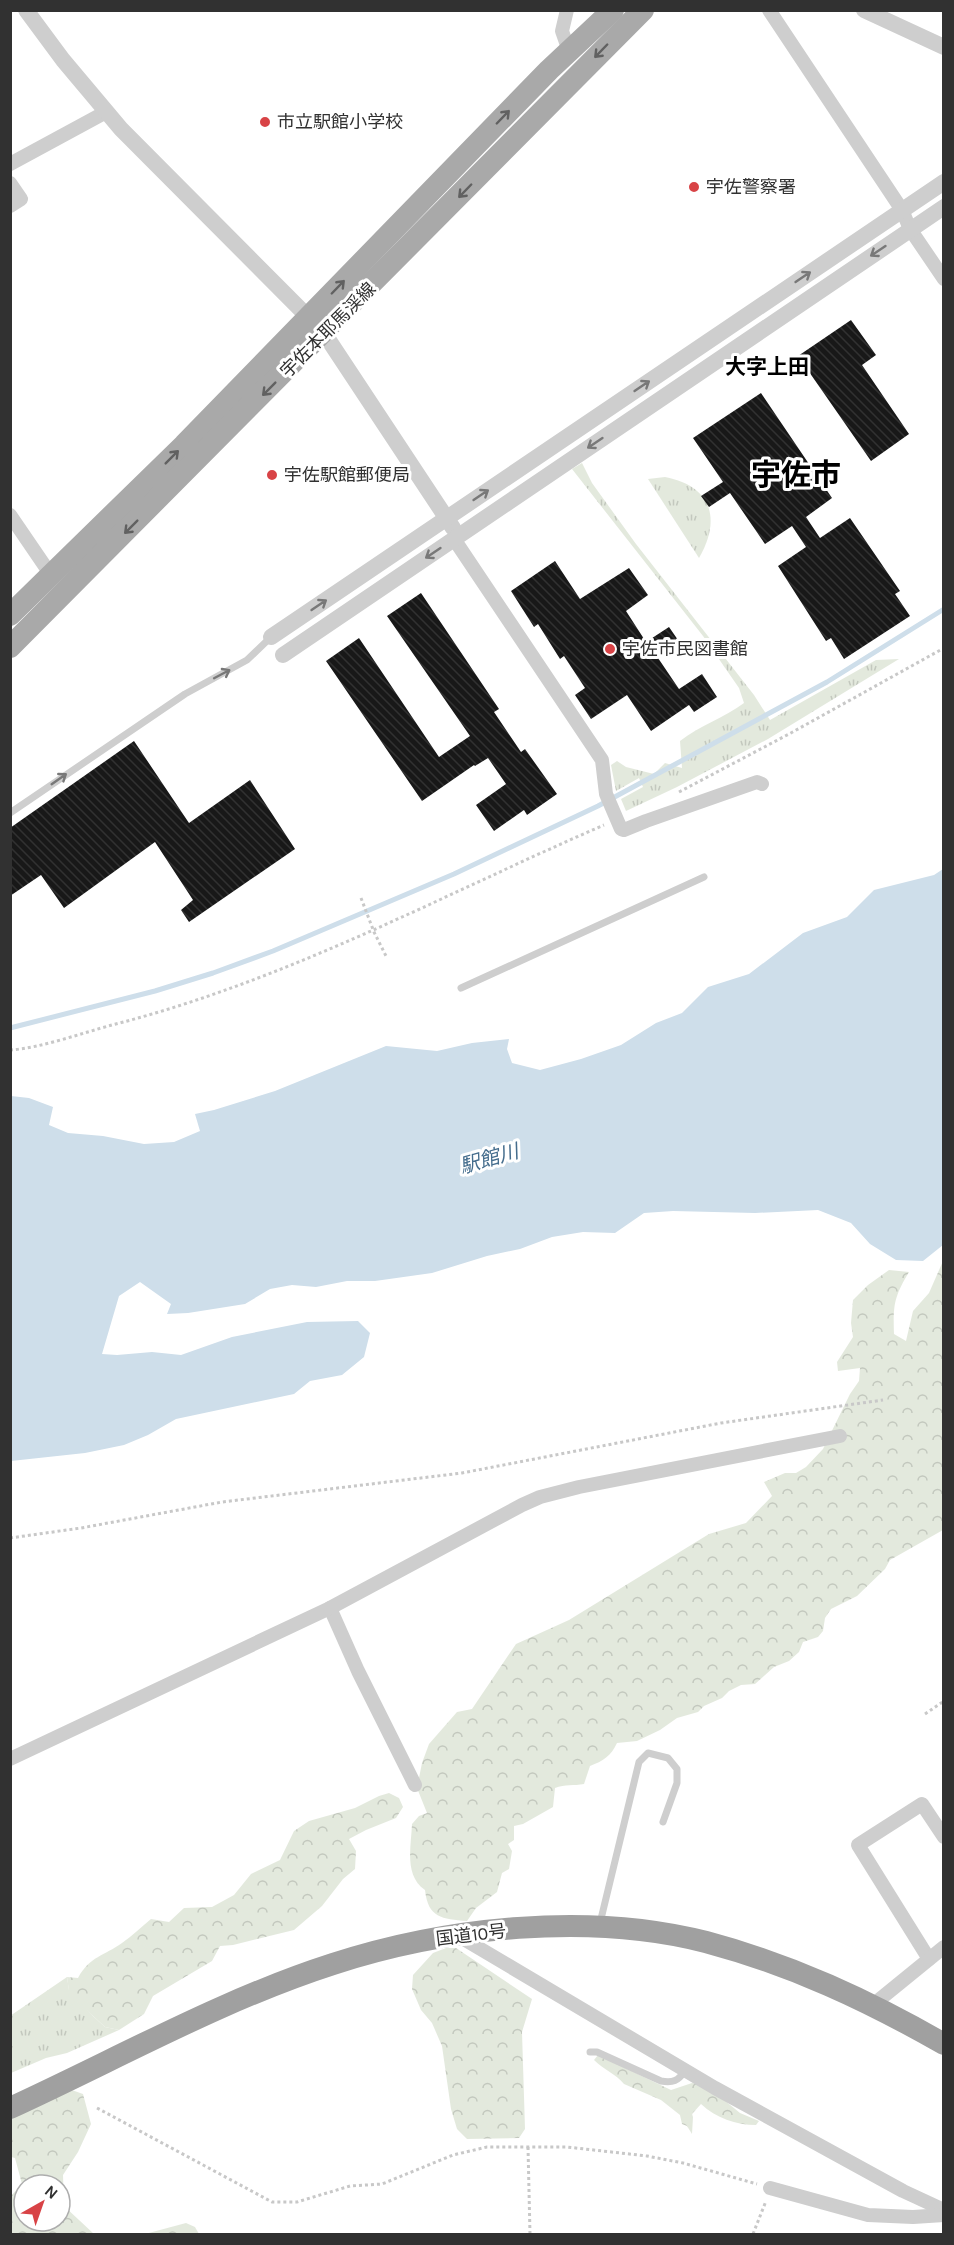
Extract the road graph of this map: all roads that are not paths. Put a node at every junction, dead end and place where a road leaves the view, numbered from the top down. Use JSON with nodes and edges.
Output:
{"nodes":[{"id":1,"x":26,"y":10,"type":"edge"},
{"id":2,"x":567,"y":10,"type":"edge"},
{"id":3,"x":613,"y":10,"type":"edge"},
{"id":4,"x":643,"y":10,"type":"edge"},
{"id":5,"x":769,"y":10,"type":"edge"},
{"id":6,"x":864,"y":10,"type":"edge"},
{"id":7,"x":944,"y":47,"type":"edge"},
{"id":8,"x":569,"y":51,"type":"junction"},
{"id":9,"x":106,"y":112,"type":"junction"},
{"id":10,"x":10,"y":164,"type":"edge"},
{"id":11,"x":944,"y":182,"type":"edge"},
{"id":12,"x":10,"y":183,"type":"edge"},
{"id":13,"x":10,"y":206,"type":"edge"},
{"id":14,"x":944,"y":207,"type":"edge"},
{"id":15,"x":902,"y":210,"type":"junction"},
{"id":16,"x":910,"y":229,"type":"junction"},
{"id":17,"x":944,"y":279,"type":"edge"},
{"id":18,"x":309,"y":317,"type":"junction"},
{"id":19,"x":324,"y":333,"type":"junction"},
{"id":20,"x":10,"y":515,"type":"edge"},
{"id":21,"x":447,"y":518,"type":"junction"},
{"id":22,"x":456,"y":538,"type":"junction"},
{"id":23,"x":51,"y":575,"type":"junction"},
{"id":24,"x":10,"y":615,"type":"edge"},
{"id":25,"x":271,"y":638,"type":"joint"},
{"id":26,"x":10,"y":647,"type":"edge"},
{"id":27,"x":283,"y":655,"type":"dead end"},
{"id":28,"x":762,"y":784,"type":"dead end"},
{"id":29,"x":10,"y":813,"type":"edge"},
{"id":30,"x":704,"y":877,"type":"dead end"},
{"id":31,"x":461,"y":988,"type":"dead end"},
{"id":32,"x":840,"y":1436,"type":"dead end"},
{"id":33,"x":330,"y":1608,"type":"junction"},
{"id":34,"x":10,"y":1759,"type":"edge"},
{"id":35,"x":416,"y":1785,"type":"dead end"},
{"id":36,"x":663,"y":1822,"type":"dead end"},
{"id":37,"x":944,"y":1837,"type":"edge"},
{"id":38,"x":599,"y":1928,"type":"junction"},
{"id":39,"x":458,"y":1935,"type":"junction"},
{"id":40,"x":944,"y":1947,"type":"edge"},
{"id":41,"x":929,"y":1959,"type":"junction"},
{"id":42,"x":874,"y":2004,"type":"junction"},
{"id":43,"x":944,"y":2043,"type":"edge"},
{"id":44,"x":590,"y":2052,"type":"dead end"},
{"id":45,"x":686,"y":2071,"type":"junction"},
{"id":46,"x":10,"y":2108,"type":"edge"},
{"id":47,"x":770,"y":2188,"type":"road end"},
{"id":48,"x":944,"y":2212,"type":"edge"}],
"edges":[{"from":1,"to":9,"type":"street"},
{"from":2,"to":8,"type":"street"},
{"from":3,"to":8,"type":"main road","name":"宇佐本耶馬渓線"},
{"from":4,"to":19,"type":"main road","name":"宇佐本耶馬渓線","one_way":true},
{"from":5,"to":15,"type":"street"},
{"from":6,"to":7,"type":"street"},
{"from":18,"to":8,"type":"main road","name":"宇佐本耶馬渓線","one_way":true},
{"from":9,"to":10,"type":"street"},
{"from":9,"to":18,"type":"street"},
{"from":11,"to":15,"type":"street"},
{"from":12,"to":13,"type":"street"},
{"from":14,"to":16,"type":"street"},
{"from":15,"to":16,"type":"street"},
{"from":21,"to":15,"type":"street","one_way":true},
{"from":16,"to":17,"type":"street"},
{"from":16,"to":22,"type":"street","one_way":true},
{"from":18,"to":19,"type":"street"},
{"from":23,"to":18,"type":"main road","name":"宇佐本耶馬渓線","one_way":true},
{"from":19,"to":21,"type":"street"},
{"from":19,"to":26,"type":"main road","name":"宇佐本耶馬渓線","one_way":true},
{"from":20,"to":23,"type":"street"},
{"from":21,"to":22,"type":"street"},
{"from":25,"to":21,"type":"street","one_way":true},
{"from":22,"to":27,"type":"street","one_way":true},
{"from":22,"to":28,"type":"street"},
{"from":23,"to":24,"type":"main road","name":"宇佐本耶馬渓線"},
{"from":29,"to":25,"type":"lane","one_way":true},
{"from":30,"to":31,"type":"lane"},
{"from":32,"to":33,"type":"street"},
{"from":33,"to":34,"type":"street"},
{"from":33,"to":35,"type":"street"},
{"from":36,"to":38,"type":"lane"},
{"from":37,"to":41,"type":"street"},
{"from":38,"to":39,"type":"highway","name":"国道10号"},
{"from":38,"to":42,"type":"highway","name":"国道10号"},
{"from":39,"to":45,"type":"street"},
{"from":39,"to":46,"type":"highway","name":"国道10号"},
{"from":40,"to":41,"type":"street"},
{"from":41,"to":42,"type":"street"},
{"from":42,"to":43,"type":"highway","name":"国道10号"},
{"from":44,"to":45,"type":"lane"},
{"from":45,"to":48,"type":"street"},
{"from":47,"to":48,"type":"street"}]}
